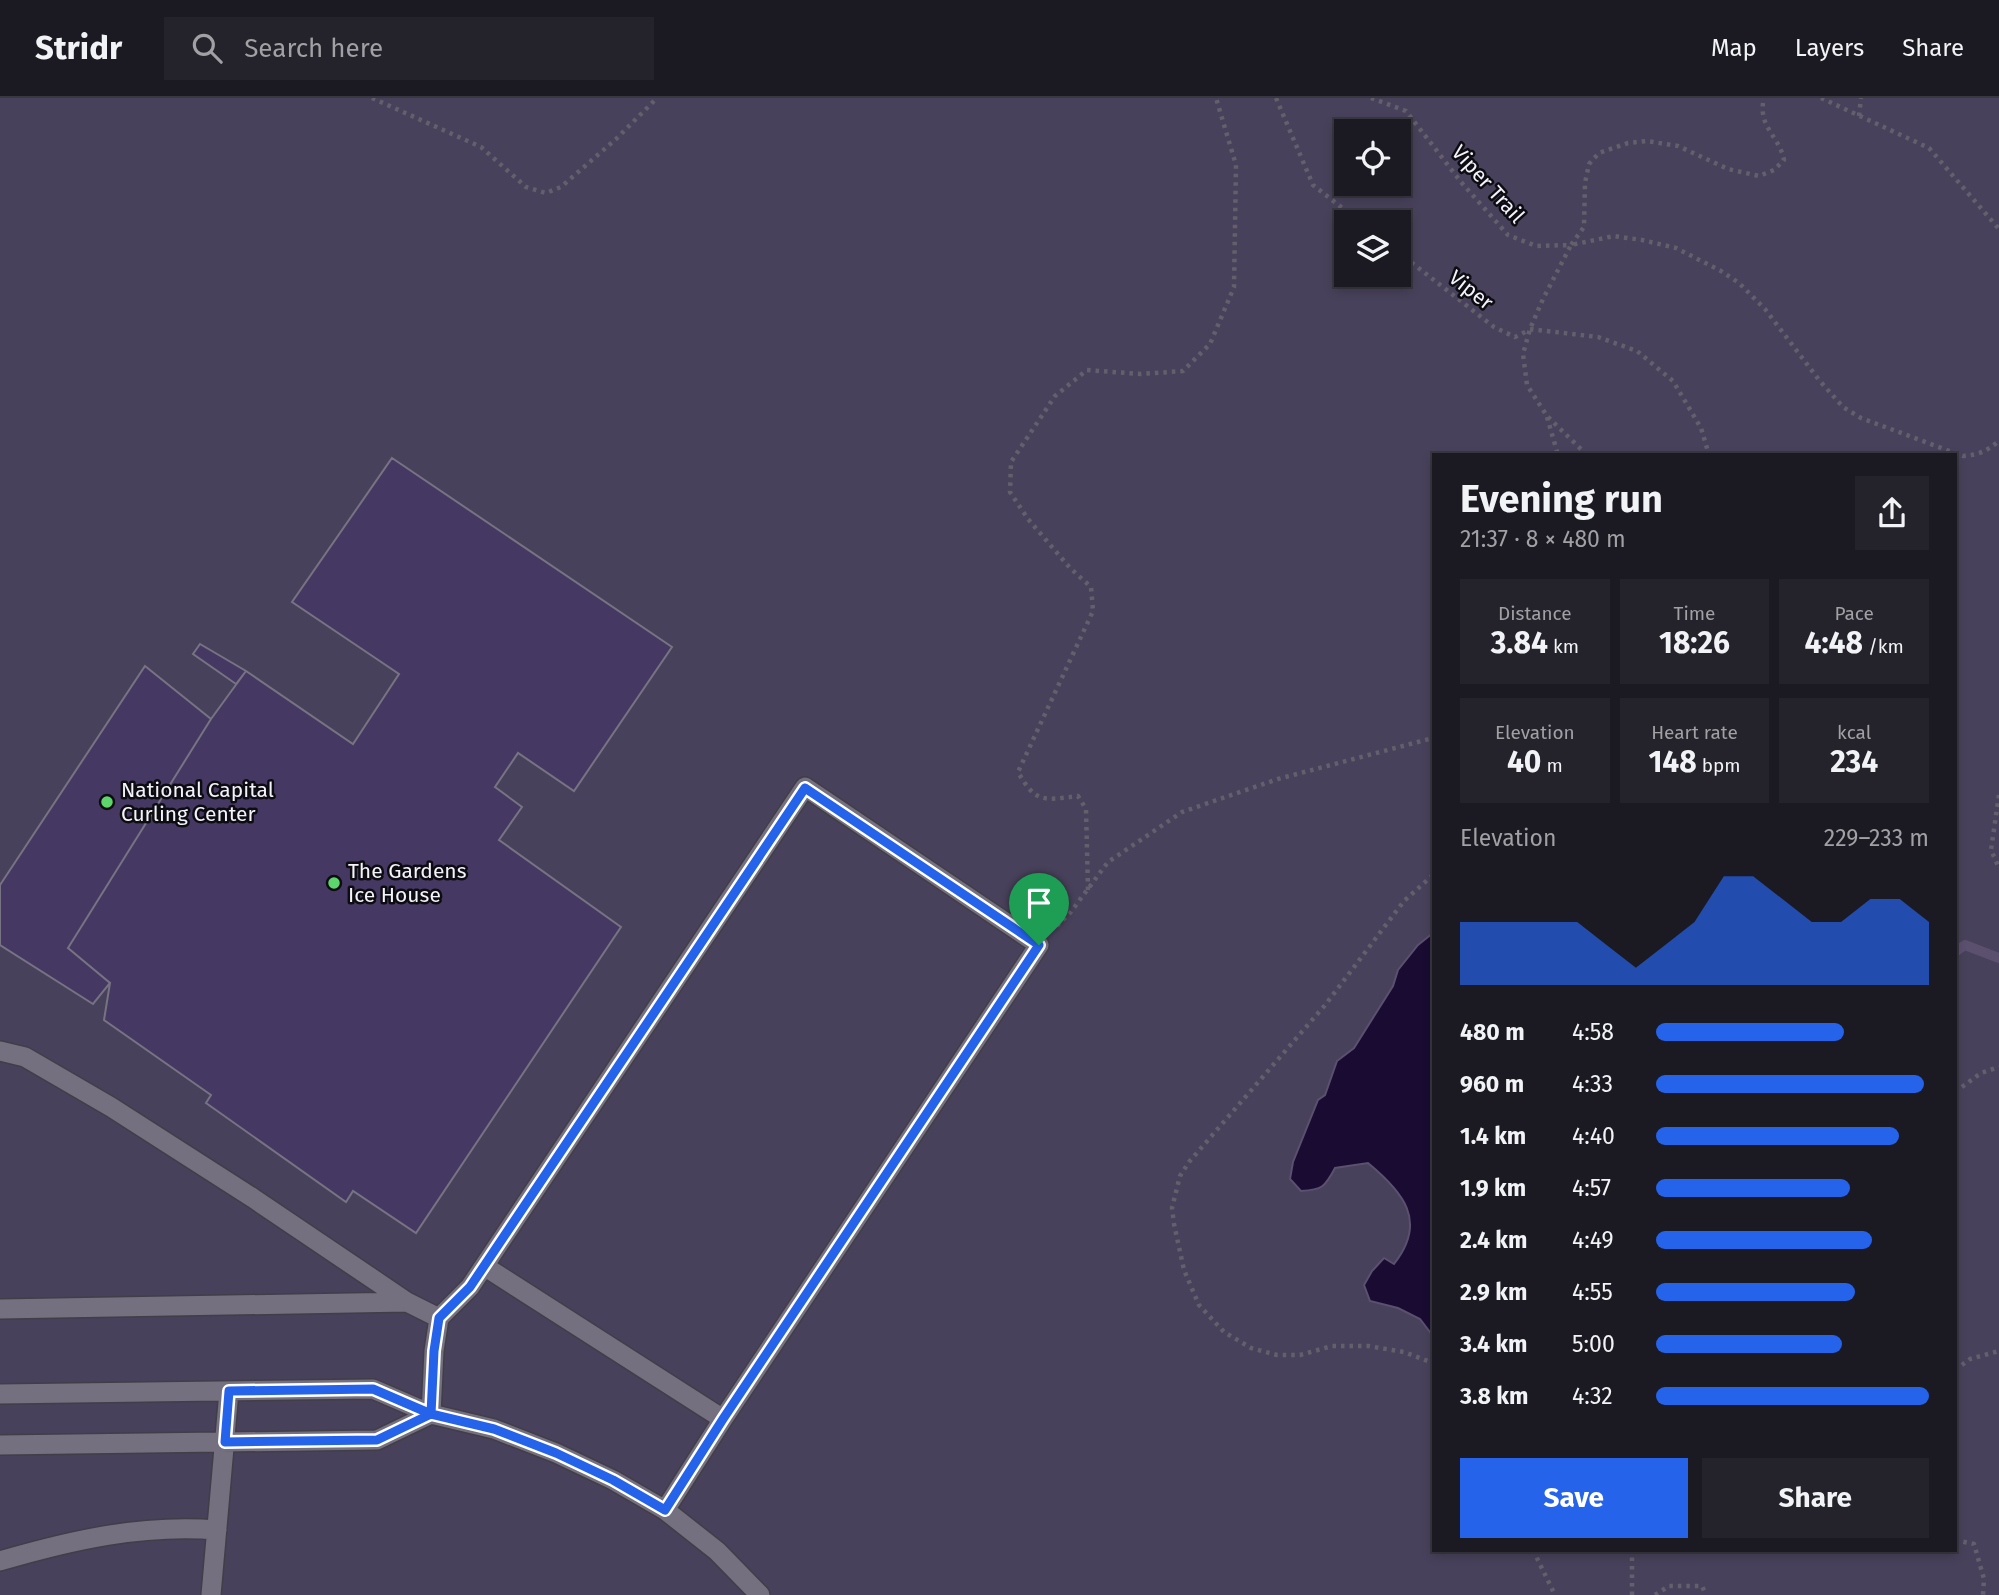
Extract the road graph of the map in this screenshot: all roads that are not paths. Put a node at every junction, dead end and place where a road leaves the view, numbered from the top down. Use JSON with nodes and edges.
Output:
{"nodes":[{"id":1,"x":0,"y":1051,"type":"edge"},
{"id":2,"x":484,"y":1266,"type":"junction"},
{"id":3,"x":407,"y":1302,"type":"junction"},
{"id":4,"x":0,"y":1308,"type":"edge"},
{"id":5,"x":439,"y":1318,"type":"junction"},
{"id":6,"x":229,"y":1391,"type":"junction"},
{"id":7,"x":0,"y":1394,"type":"edge"},
{"id":8,"x":431,"y":1414,"type":"junction"},
{"id":9,"x":723,"y":1419,"type":"junction"},
{"id":10,"x":225,"y":1442,"type":"junction"},
{"id":11,"x":0,"y":1445,"type":"edge"},
{"id":12,"x":665,"y":1510,"type":"junction"},
{"id":13,"x":217,"y":1530,"type":"junction"},
{"id":14,"x":0,"y":1561,"type":"edge"},
{"id":15,"x":211,"y":1595,"type":"edge"},
{"id":16,"x":760,"y":1595,"type":"edge"}],
"edges":[{"from":1,"to":3,"type":"lane"},
{"from":2,"to":5,"type":"lane"},
{"from":2,"to":9,"type":"lane"},
{"from":2,"to":9,"type":"lane"},
{"from":3,"to":4,"type":"lane"},
{"from":3,"to":5,"type":"lane"},
{"from":5,"to":8,"type":"lane"},
{"from":6,"to":7,"type":"lane"},
{"from":6,"to":8,"type":"lane"},
{"from":6,"to":10,"type":"lane"},
{"from":8,"to":10,"type":"lane"},
{"from":8,"to":12,"type":"lane"},
{"from":9,"to":12,"type":"lane"},
{"from":10,"to":11,"type":"lane"},
{"from":10,"to":13,"type":"lane"},
{"from":12,"to":16,"type":"lane"},
{"from":13,"to":14,"type":"lane"},
{"from":13,"to":15,"type":"lane"}]}
